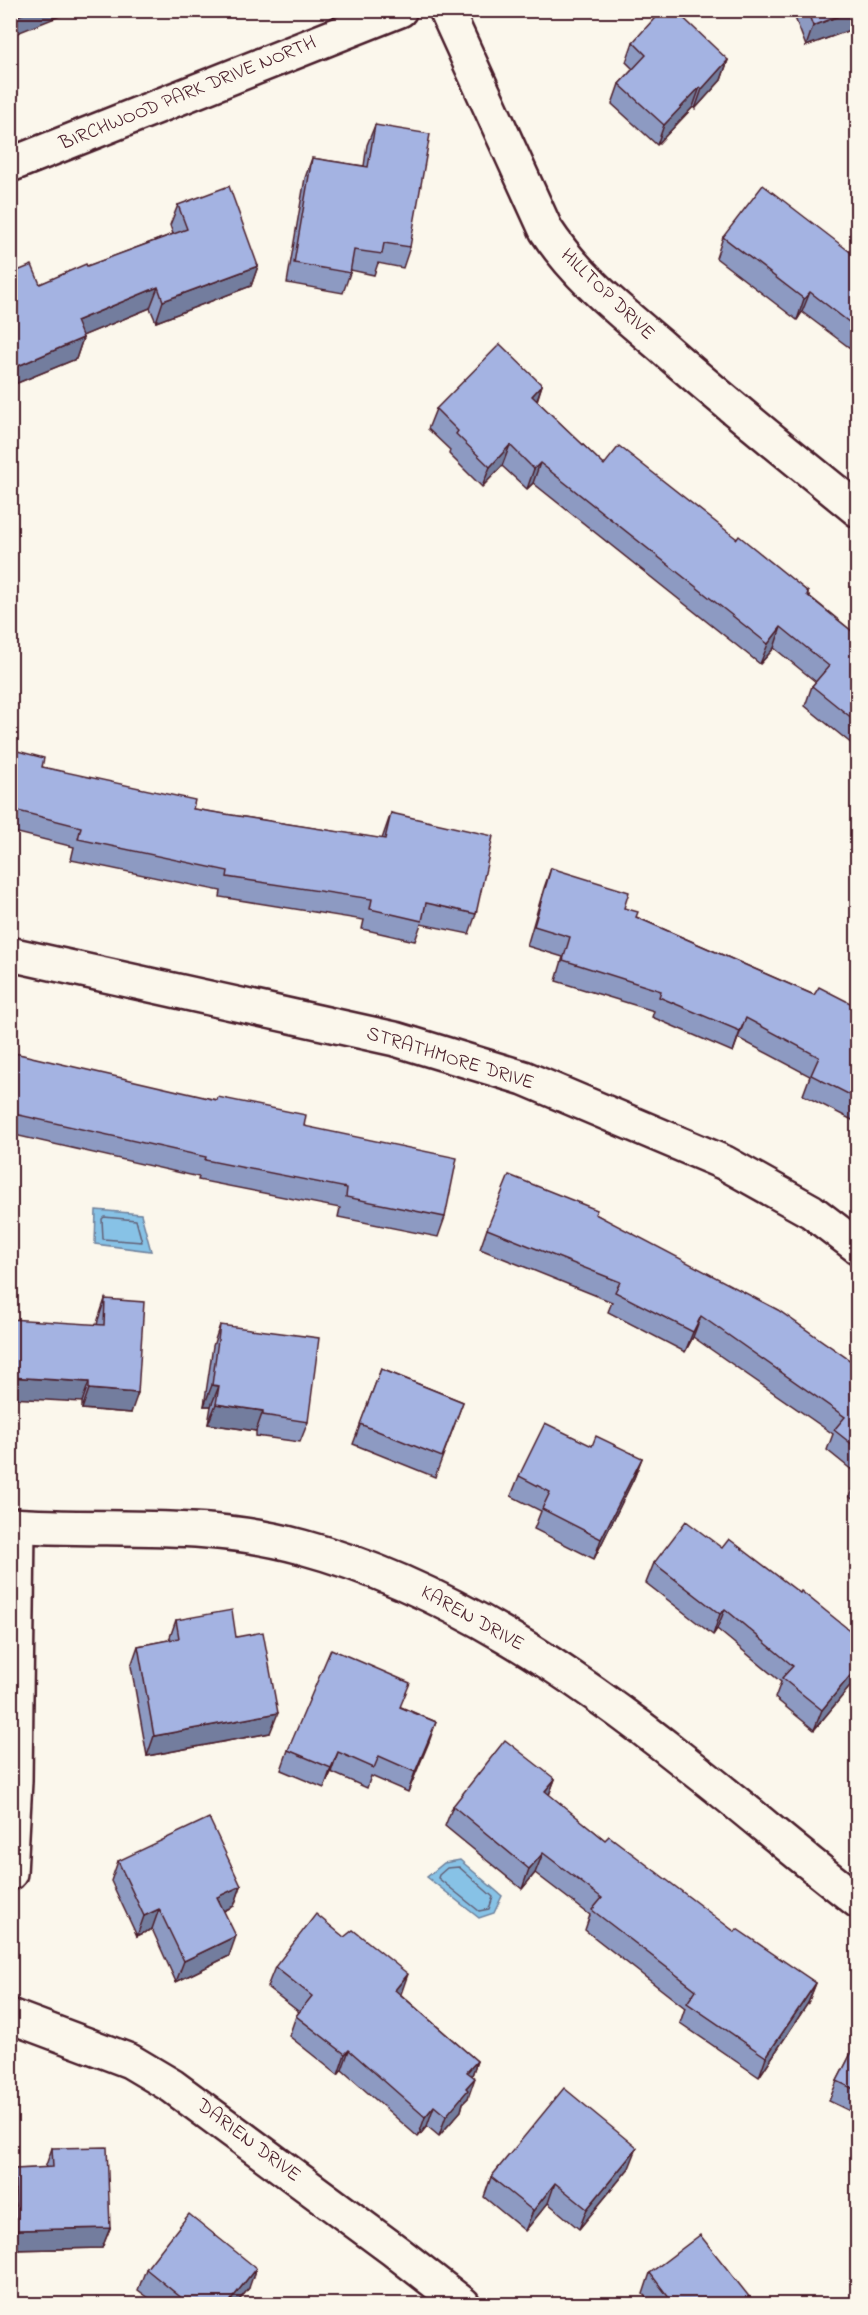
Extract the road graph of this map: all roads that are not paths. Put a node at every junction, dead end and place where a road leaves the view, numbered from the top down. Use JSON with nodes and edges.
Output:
{"nodes":[{"id":1,"x":400,"y":10,"type":"edge"},
{"id":2,"x":446,"y":10,"type":"edge"},
{"id":3,"x":10,"y":165,"type":"edge"},
{"id":4,"x":858,"y":510,"type":"edge"},
{"id":5,"x":10,"y":954,"type":"edge"},
{"id":6,"x":858,"y":1247,"type":"edge"},
{"id":7,"x":14,"y":1525,"type":"edge"},
{"id":8,"x":10,"y":1873,"type":"edge"},
{"id":9,"x":858,"y":1901,"type":"edge"},
{"id":10,"x":10,"y":2016,"type":"edge"},
{"id":11,"x":463,"y":2304,"type":"edge"}],
"edges":[{"from":1,"to":3,"type":"street","name":"BIRCHWOOD PARK DRIVE NORTH"},
{"from":2,"to":4,"type":"street","name":"HILLTOP DRIVE"},
{"from":5,"to":6,"type":"street","name":"STRATHMORE DRIVE"},
{"from":7,"to":8,"type":"street"},
{"from":7,"to":9,"type":"street","name":"KAREN DRIVE"},
{"from":10,"to":11,"type":"street","name":"DARIEN DRIVE"}]}
